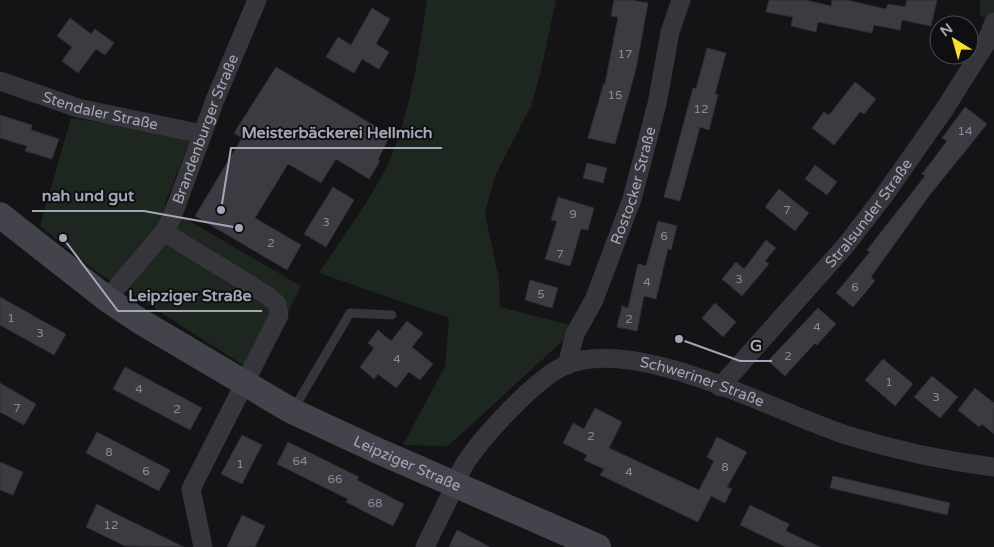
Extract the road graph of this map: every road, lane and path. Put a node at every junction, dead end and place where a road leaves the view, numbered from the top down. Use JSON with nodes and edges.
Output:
{"nodes":[{"id":1,"x":257,"y":0,"type":"edge"},
{"id":2,"x":681,"y":0,"type":"edge"},
{"id":3,"x":994,"y":22,"type":"edge"},
{"id":4,"x":0,"y":81,"type":"edge"},
{"id":5,"x":202,"y":134,"type":"junction"},
{"id":6,"x":0,"y":215,"type":"edge"},
{"id":7,"x":164,"y":232,"type":"junction"},
{"id":8,"x":107,"y":299,"type":"junction"},
{"id":9,"x":392,"y":315,"type":"dead end"},
{"id":10,"x":567,"y":365,"type":"junction"},
{"id":11,"x":245,"y":383,"type":"junction"},
{"id":12,"x":720,"y":387,"type":"junction"},
{"id":13,"x":292,"y":410,"type":"junction"},
{"id":14,"x":994,"y":467,"type":"edge"},
{"id":15,"x":455,"y":484,"type":"junction"},
{"id":16,"x":203,"y":547,"type":"edge"},
{"id":17,"x":425,"y":547,"type":"edge"},
{"id":18,"x":598,"y":547,"type":"edge"}],
"edges":[{"from":1,"to":5,"type":"street","name":"Brandenburger Straße"},
{"from":2,"to":10,"type":"street","name":"Rostocker Straße"},
{"from":3,"to":12,"type":"street","name":"Stralsunder Straße"},
{"from":4,"to":5,"type":"street","name":"Stendaler Straße"},
{"from":5,"to":7,"type":"street","name":"Brandenburger Straße"},
{"from":6,"to":8,"type":"main road","name":"Leipziger Straße"},
{"from":7,"to":8,"type":"street","name":"Brandenburger Straße"},
{"from":7,"to":11,"type":"street"},
{"from":8,"to":11,"type":"main road","name":"Leipziger Straße"},
{"from":9,"to":13,"type":"lane"},
{"from":10,"to":12,"type":"street","name":"Schweriner Straße"},
{"from":10,"to":15,"type":"street","name":"Schweriner Straße"},
{"from":11,"to":13,"type":"main road","name":"Leipziger Straße"},
{"from":11,"to":16,"type":"street"},
{"from":12,"to":14,"type":"street","name":"Schweriner Straße"},
{"from":13,"to":15,"type":"main road","name":"Leipziger Straße"},
{"from":15,"to":17,"type":"street","name":"Schweriner Straße"},
{"from":15,"to":18,"type":"main road","name":"Leipziger Straße"}]}
